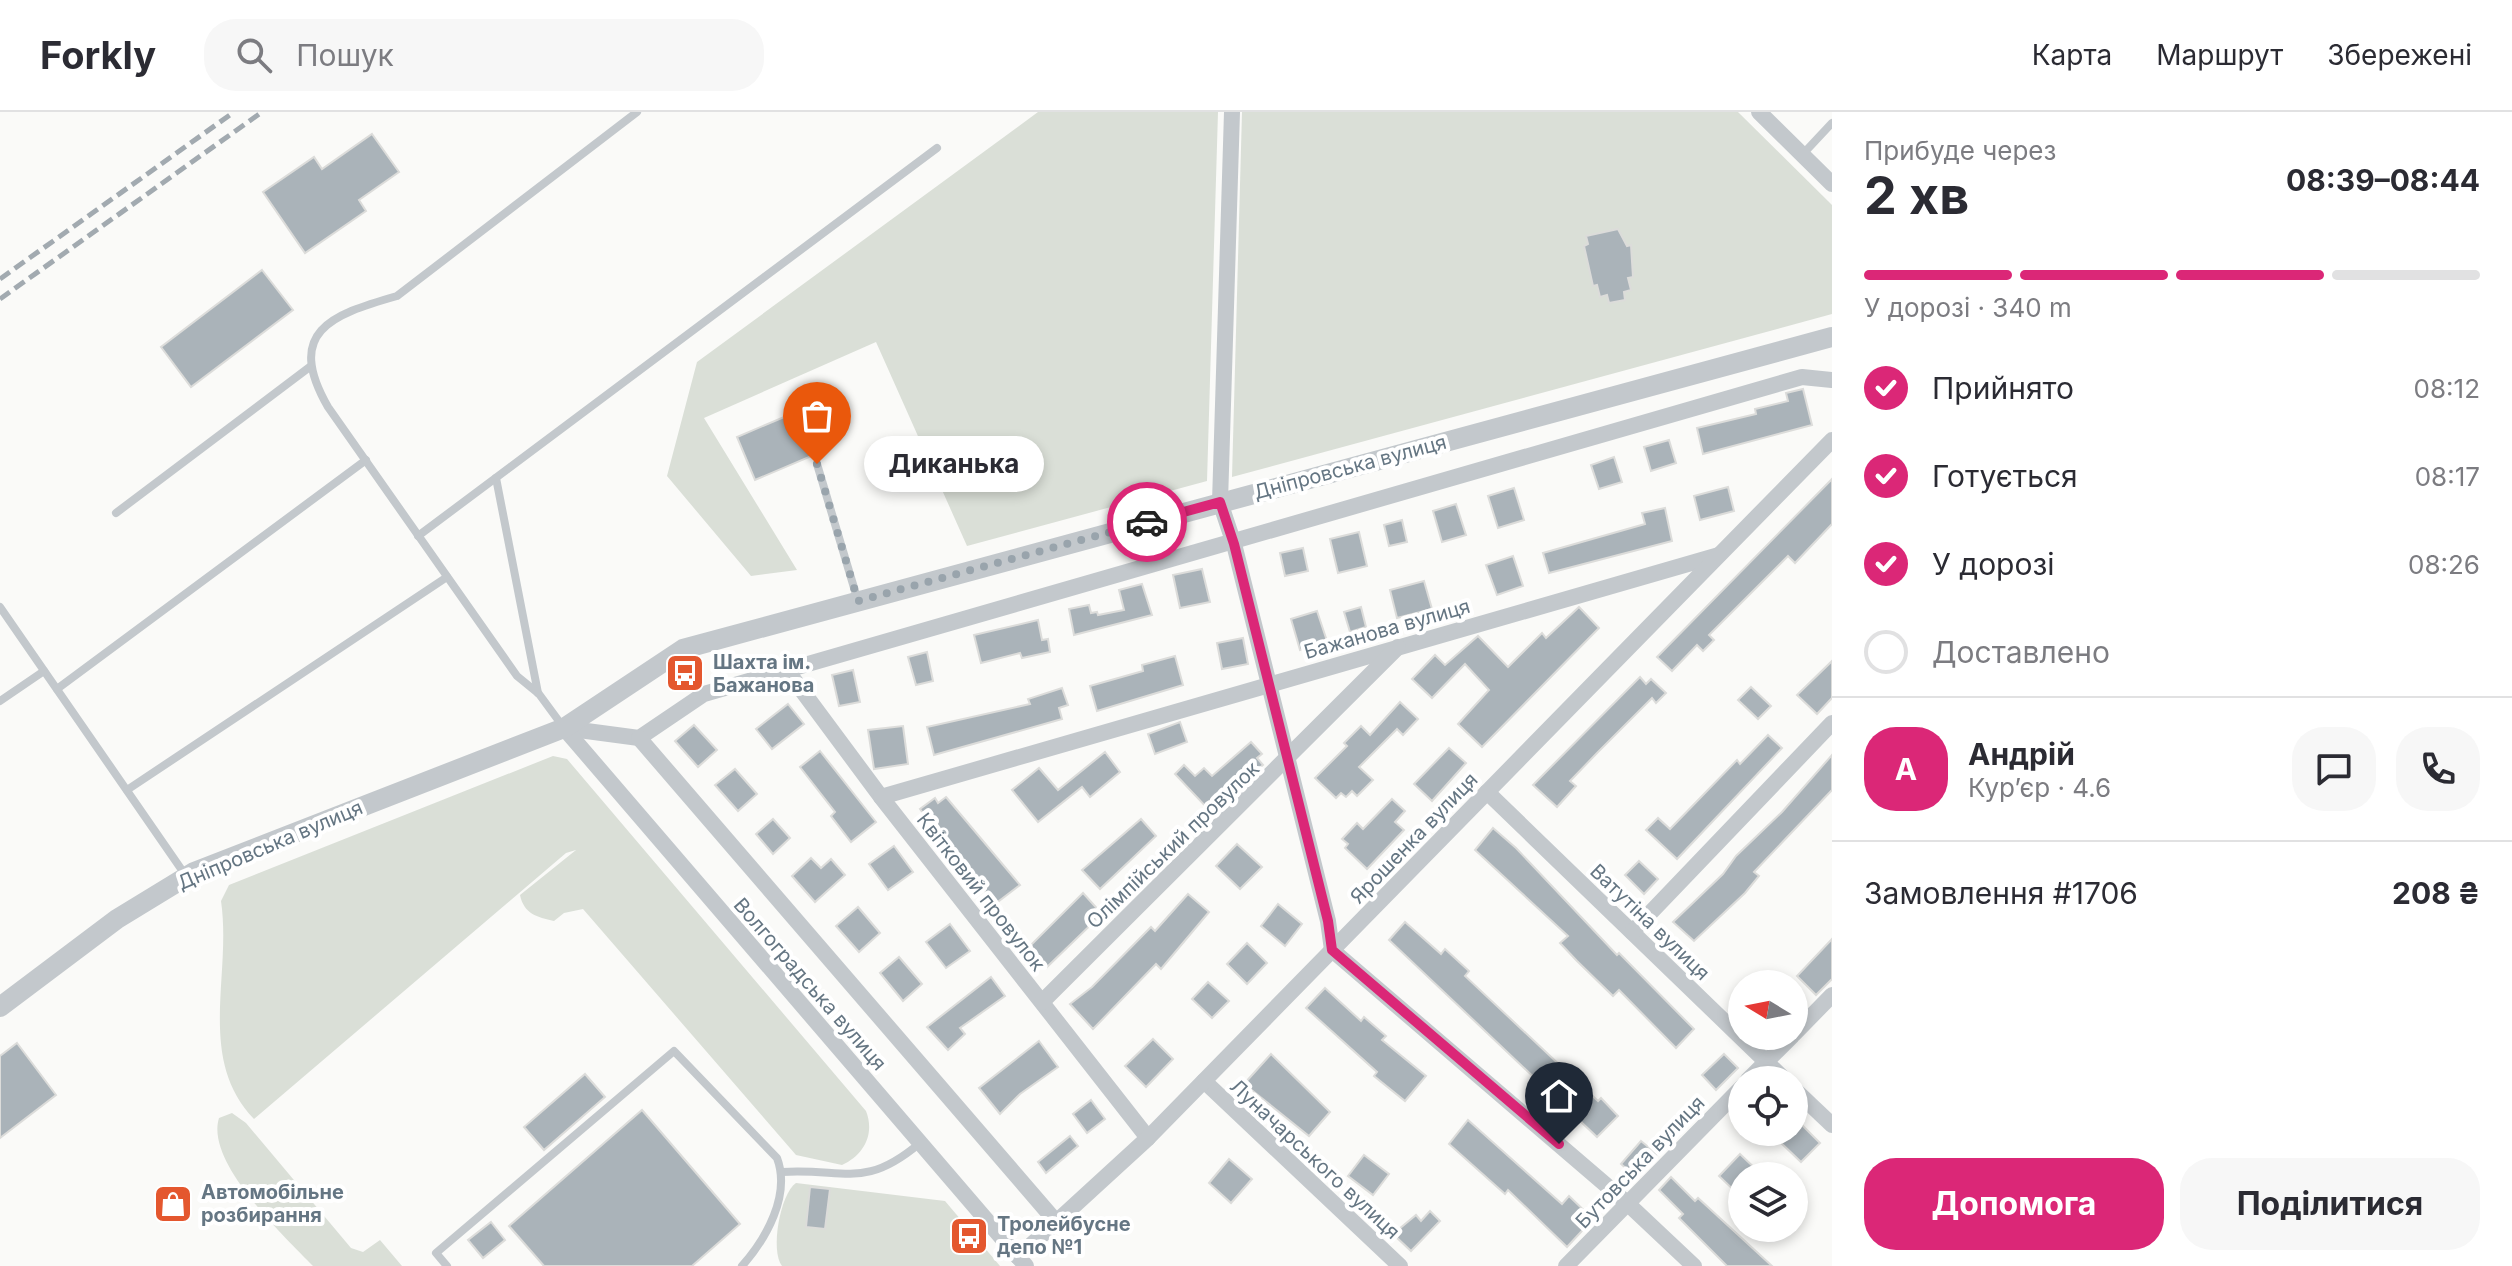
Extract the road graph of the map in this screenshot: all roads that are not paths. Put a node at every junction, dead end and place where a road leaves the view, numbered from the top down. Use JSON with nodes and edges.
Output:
{"nodes":[{"id":1,"x":637,"y":112,"type":"edge"},
{"id":2,"x":1232,"y":112,"type":"edge"},
{"id":3,"x":1759,"y":112,"type":"edge"},
{"id":4,"x":1832,"y":123,"type":"edge"},
{"id":5,"x":937,"y":148,"type":"dead end"},
{"id":6,"x":1802,"y":155,"type":"junction"},
{"id":7,"x":1832,"y":184,"type":"edge"},
{"id":8,"x":1832,"y":337,"type":"edge"},
{"id":9,"x":311,"y":366,"type":"junction"},
{"id":10,"x":1832,"y":380,"type":"edge"},
{"id":11,"x":1832,"y":440,"type":"edge"},
{"id":12,"x":366,"y":460,"type":"junction"},
{"id":13,"x":817,"y":464,"type":"dead end"},
{"id":14,"x":496,"y":478,"type":"junction"},
{"id":15,"x":1220,"y":502,"type":"junction"},
{"id":16,"x":116,"y":513,"type":"dead end"},
{"id":17,"x":418,"y":536,"type":"junction"},
{"id":18,"x":1234,"y":544,"type":"junction"},
{"id":19,"x":1720,"y":554,"type":"junction"},
{"id":20,"x":447,"y":577,"type":"junction"},
{"id":21,"x":858,"y":601,"type":"junction"},
{"id":22,"x":0,"y":607,"type":"edge"},
{"id":23,"x":1399,"y":646,"type":"junction"},
{"id":24,"x":786,"y":669,"type":"junction"},
{"id":25,"x":44,"y":671,"type":"junction"},
{"id":26,"x":1269,"y":684,"type":"junction"},
{"id":27,"x":57,"y":689,"type":"junction"},
{"id":28,"x":539,"y":694,"type":"junction"},
{"id":29,"x":0,"y":701,"type":"edge"},
{"id":30,"x":1832,"y":723,"type":"edge"},
{"id":31,"x":564,"y":728,"type":"junction"},
{"id":32,"x":639,"y":738,"type":"junction"},
{"id":33,"x":1288,"y":760,"type":"junction"},
{"id":34,"x":127,"y":790,"type":"junction"},
{"id":35,"x":1487,"y":792,"type":"junction"},
{"id":36,"x":881,"y":797,"type":"junction"},
{"id":37,"x":187,"y":877,"type":"junction"},
{"id":38,"x":1632,"y":932,"type":"junction"},
{"id":39,"x":1332,"y":950,"type":"junction"},
{"id":40,"x":1832,"y":995,"type":"edge"},
{"id":41,"x":1042,"y":1002,"type":"junction"},
{"id":42,"x":0,"y":1007,"type":"edge"},
{"id":43,"x":1808,"y":1020,"type":"edge"},
{"id":44,"x":1778,"y":1050,"type":"edge"},
{"id":45,"x":1766,"y":1062,"type":"junction"},
{"id":46,"x":1762,"y":1066,"type":"edge"},
{"id":47,"x":1770,"y":1066,"type":"edge"},
{"id":48,"x":1204,"y":1081,"type":"junction"},
{"id":49,"x":1728,"y":1101,"type":"edge"},
{"id":50,"x":1808,"y":1102,"type":"edge"},
{"id":51,"x":1832,"y":1125,"type":"edge"},
{"id":52,"x":1148,"y":1138,"type":"junction"},
{"id":53,"x":920,"y":1143,"type":"junction"},
{"id":54,"x":782,"y":1172,"type":"junction"},
{"id":55,"x":1627,"y":1203,"type":"junction"},
{"id":56,"x":1058,"y":1224,"type":"junction"},
{"id":57,"x":1022,"y":1262,"type":"edge"},
{"id":58,"x":447,"y":1266,"type":"edge"},
{"id":59,"x":742,"y":1266,"type":"edge"},
{"id":60,"x":1400,"y":1266,"type":"edge"},
{"id":61,"x":1566,"y":1266,"type":"edge"},
{"id":62,"x":1694,"y":1266,"type":"edge"}],
"edges":[{"from":1,"to":9,"type":"lane"},
{"from":2,"to":15,"type":"street"},
{"from":3,"to":6,"type":"street"},
{"from":4,"to":6,"type":"lane"},
{"from":5,"to":14,"type":"lane"},
{"from":6,"to":7,"type":"street"},
{"from":8,"to":15,"type":"street","name":"Дніпровська вулиця"},
{"from":9,"to":12,"type":"lane"},
{"from":9,"to":16,"type":"lane"},
{"from":10,"to":18,"type":"street","name":"Дніпровська вулиця"},
{"from":11,"to":19,"type":"street","name":"Ярошенка вулиця"},
{"from":12,"to":17,"type":"lane"},
{"from":12,"to":27,"type":"lane"},
{"from":13,"to":21,"type":"lane"},
{"from":14,"to":17,"type":"lane"},
{"from":14,"to":28,"type":"lane"},
{"from":15,"to":18,"type":"street"},
{"from":15,"to":21,"type":"street","name":"Дніпровська вулиця"},
{"from":17,"to":20,"type":"lane"},
{"from":18,"to":24,"type":"street","name":"Дніпровська вулиця"},
{"from":18,"to":26,"type":"street"},
{"from":19,"to":23,"type":"street","name":"Бажанова вулиця"},
{"from":19,"to":35,"type":"street","name":"Ярошенка вулиця"},
{"from":20,"to":28,"type":"lane"},
{"from":20,"to":34,"type":"lane"},
{"from":21,"to":31,"type":"street","name":"Дніпровська вулиця"},
{"from":22,"to":25,"type":"lane"},
{"from":23,"to":26,"type":"street","name":"Бажанова вулиця"},
{"from":23,"to":33,"type":"street","name":"Олімпійський провулок"},
{"from":24,"to":32,"type":"street","name":"Дніпровська вулиця"},
{"from":24,"to":36,"type":"street","name":"Квітковий провулок"},
{"from":25,"to":27,"type":"lane"},
{"from":25,"to":29,"type":"lane"},
{"from":26,"to":33,"type":"street"},
{"from":26,"to":36,"type":"street","name":"Бажанова вулиця"},
{"from":27,"to":34,"type":"lane"},
{"from":28,"to":31,"type":"lane"},
{"from":30,"to":38,"type":"street"},
{"from":31,"to":32,"type":"street","name":"Дніпровська вулиця"},
{"from":31,"to":37,"type":"street","name":"Дніпровська вулиця"},
{"from":31,"to":53,"type":"street","name":"Волгоградська вулиця"},
{"from":32,"to":56,"type":"street"},
{"from":33,"to":39,"type":"street"},
{"from":33,"to":41,"type":"street","name":"Олімпійський провулок"},
{"from":34,"to":37,"type":"lane"},
{"from":35,"to":38,"type":"street","name":"Ватутіна вулиця"},
{"from":35,"to":39,"type":"street","name":"Ярошенка вулиця"},
{"from":36,"to":41,"type":"street","name":"Квітковий провулок"},
{"from":37,"to":42,"type":"street","name":"Дніпровська вулиця"},
{"from":38,"to":45,"type":"street","name":"Ватутіна вулиця"},
{"from":39,"to":48,"type":"street","name":"Ярошенка вулиця"},
{"from":39,"to":55,"type":"street"},
{"from":40,"to":43,"type":"street"},
{"from":41,"to":52,"type":"street","name":"Квітковий провулок"},
{"from":44,"to":45,"type":"street"},
{"from":45,"to":46,"type":"street"},
{"from":45,"to":47,"type":"street","name":"Ватутіна вулиця"},
{"from":48,"to":52,"type":"street","name":"Ярошенка вулиця"},
{"from":48,"to":60,"type":"street","name":"Луначарського вулиця"},
{"from":49,"to":55,"type":"street","name":"Бутовська вулиця"},
{"from":50,"to":51,"type":"street"},
{"from":52,"to":56,"type":"street","name":"Ярошенка вулиця"},
{"from":53,"to":54,"type":"lane"},
{"from":53,"to":57,"type":"street","name":"Волгоградська вулиця"},
{"from":54,"to":58,"type":"lane"},
{"from":54,"to":59,"type":"lane"},
{"from":55,"to":61,"type":"street","name":"Бутовська вулиця"},
{"from":55,"to":62,"type":"street"},
{"from":56,"to":57,"type":"street","name":"Ярошенка вулиця"}]}
